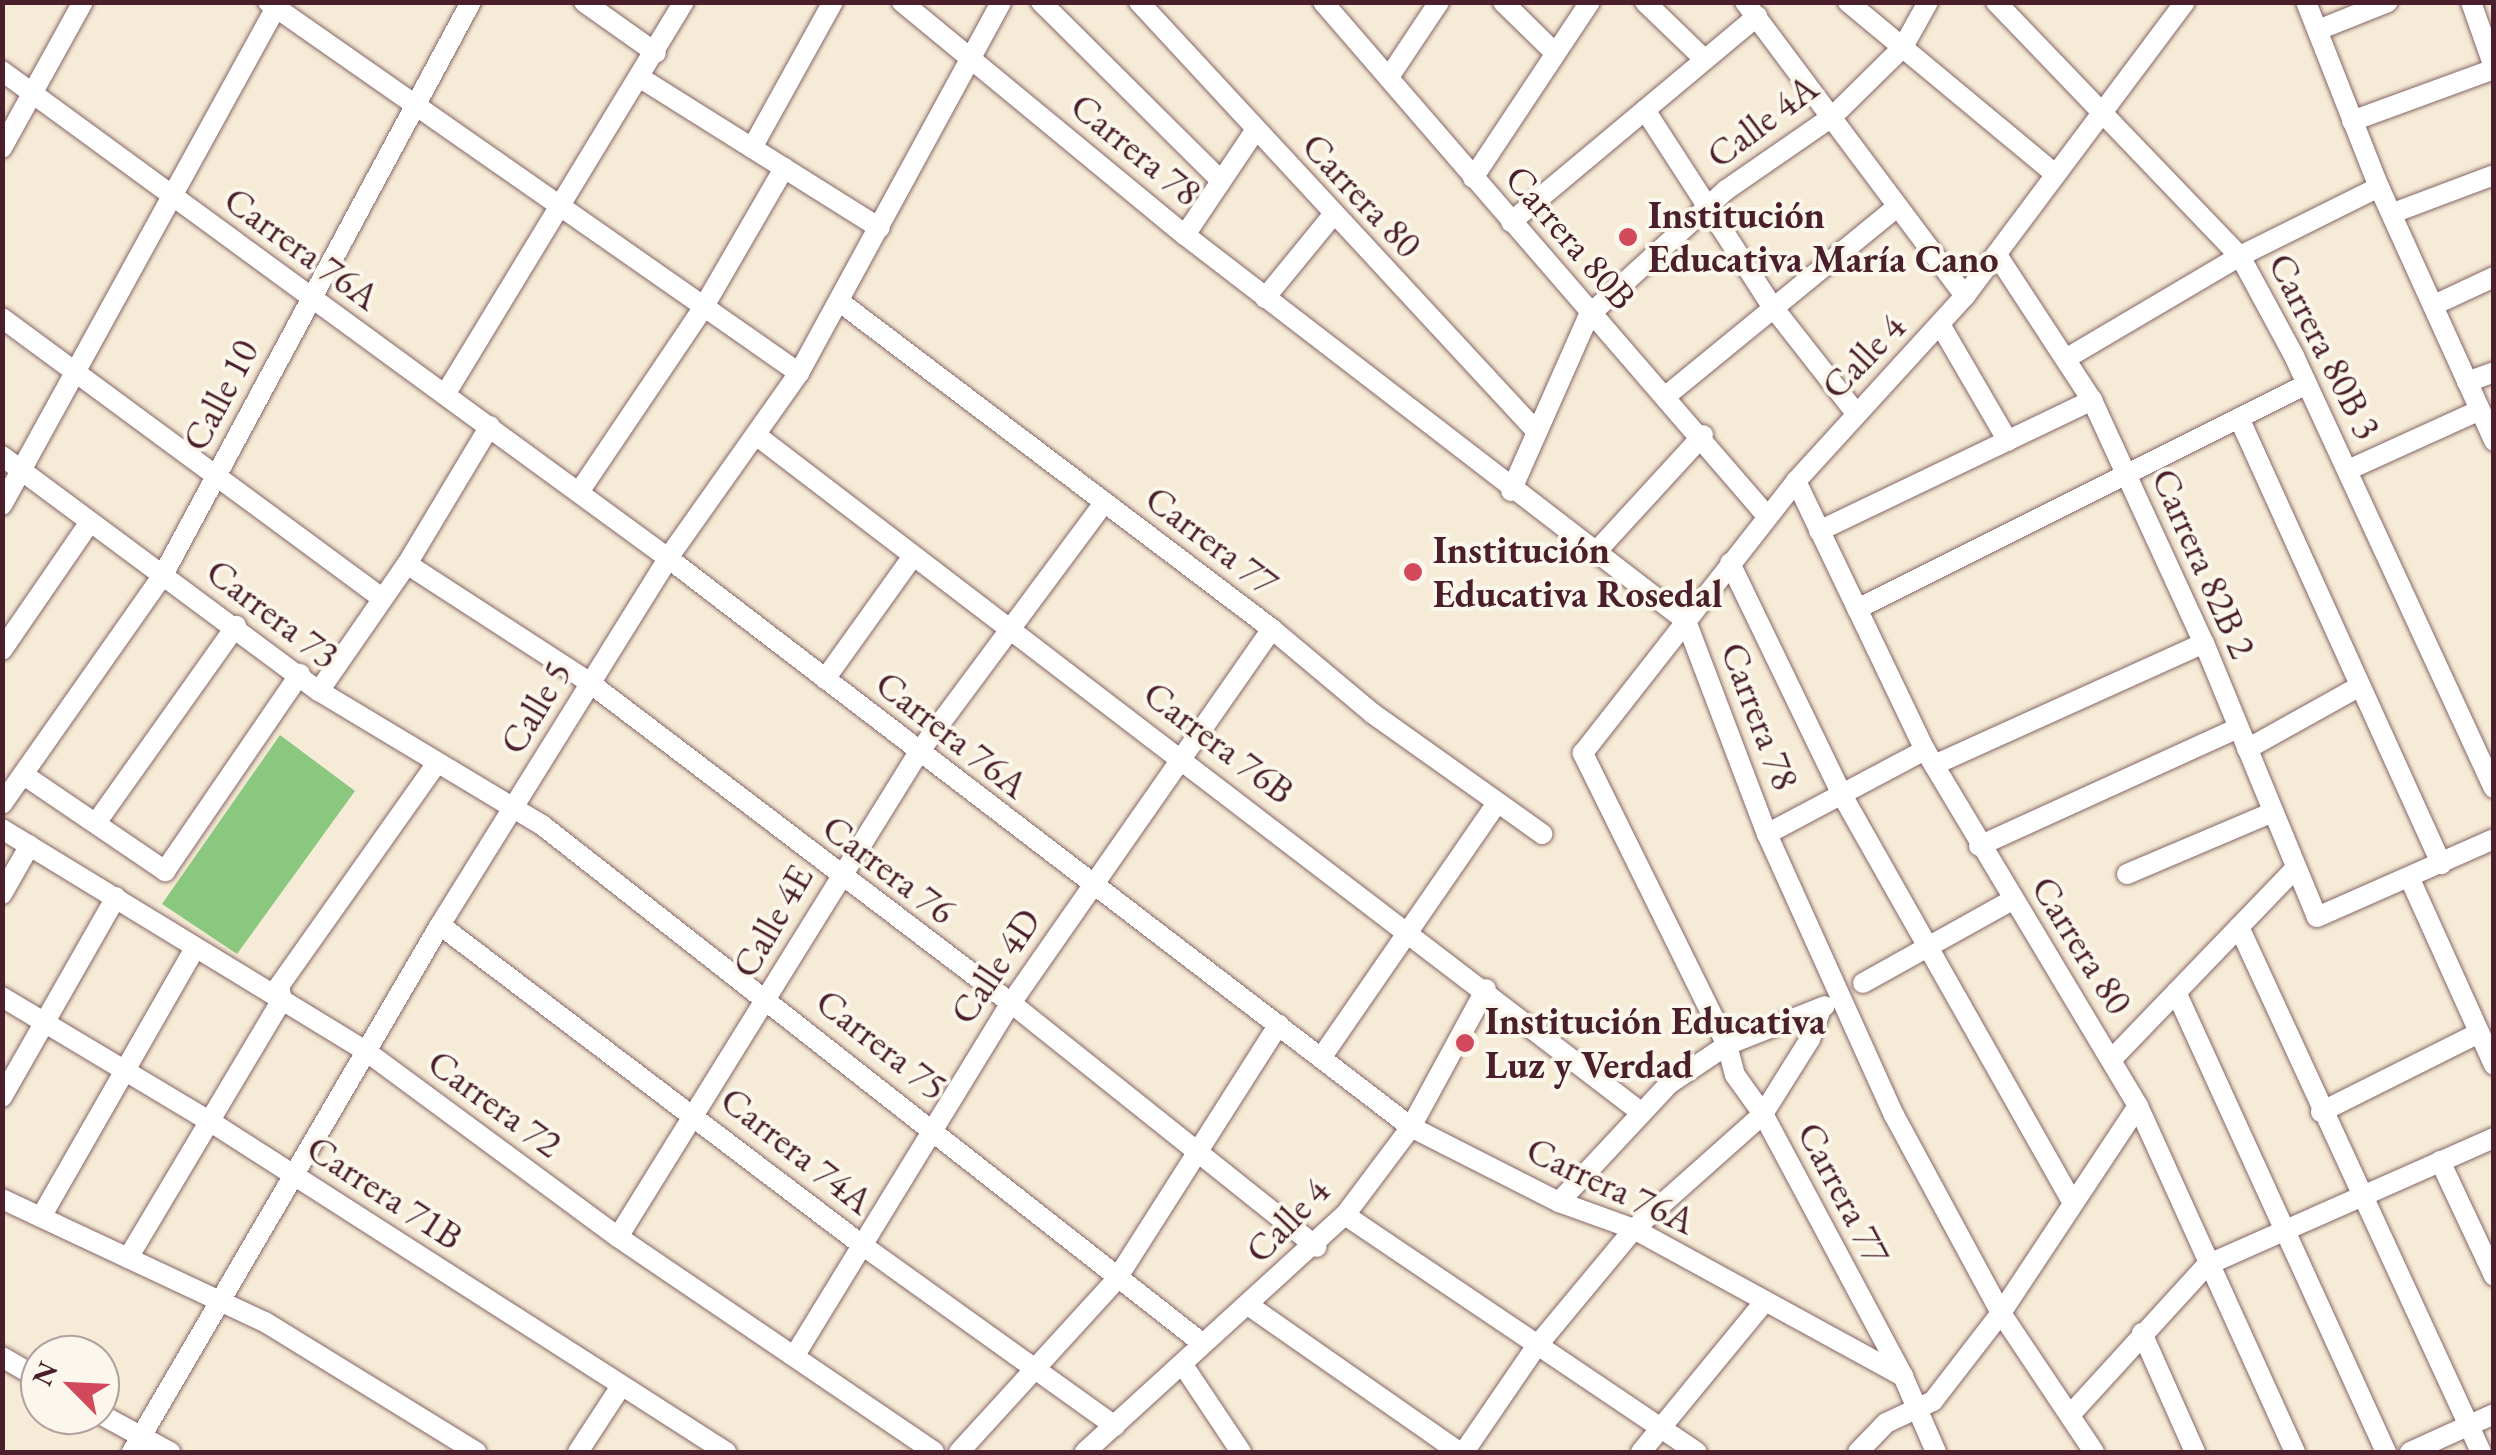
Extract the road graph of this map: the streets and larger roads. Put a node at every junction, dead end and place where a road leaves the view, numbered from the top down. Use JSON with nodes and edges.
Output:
{"nodes":[{"id":1,"x":83,"y":2,"type":"edge"},
{"id":2,"x":471,"y":2,"type":"edge"},
{"id":3,"x":584,"y":2,"type":"edge"},
{"id":4,"x":684,"y":2,"type":"edge"},
{"id":5,"x":833,"y":2,"type":"edge"},
{"id":6,"x":902,"y":2,"type":"edge"},
{"id":7,"x":1001,"y":2,"type":"edge"},
{"id":8,"x":1041,"y":2,"type":"edge"},
{"id":9,"x":1139,"y":2,"type":"edge"},
{"id":10,"x":1323,"y":2,"type":"edge"},
{"id":11,"x":1438,"y":2,"type":"edge"},
{"id":12,"x":1503,"y":2,"type":"edge"},
{"id":13,"x":1590,"y":2,"type":"edge"},
{"id":14,"x":1645,"y":2,"type":"edge"},
{"id":15,"x":1848,"y":2,"type":"edge"},
{"id":16,"x":1928,"y":2,"type":"edge"},
{"id":17,"x":1996,"y":2,"type":"edge"},
{"id":18,"x":2185,"y":2,"type":"edge"},
{"id":19,"x":2306,"y":2,"type":"edge"},
{"id":20,"x":2388,"y":2,"type":"edge"},
{"id":21,"x":2471,"y":2,"type":"edge"},
{"id":22,"x":274,"y":4,"type":"edge"},
{"id":23,"x":1751,"y":9,"type":"edge"},
{"id":24,"x":2318,"y":30,"type":"junction"},
{"id":25,"x":1903,"y":48,"type":"junction"},
{"id":26,"x":1555,"y":53,"type":"junction"},
{"id":27,"x":656,"y":54,"type":"junction"},
{"id":28,"x":967,"y":56,"type":"junction"},
{"id":29,"x":1705,"y":60,"type":"junction"},
{"id":30,"x":2494,"y":68,"type":"edge"},
{"id":31,"x":2,"y":71,"type":"edge"},
{"id":32,"x":1389,"y":77,"type":"junction"},
{"id":33,"x":639,"y":78,"type":"junction"},
{"id":34,"x":32,"y":92,"type":"junction"},
{"id":35,"x":418,"y":108,"type":"junction"},
{"id":36,"x":1645,"y":110,"type":"junction"},
{"id":37,"x":2105,"y":112,"type":"junction"},
{"id":38,"x":1832,"y":117,"type":"junction"},
{"id":39,"x":2352,"y":120,"type":"junction"},
{"id":40,"x":1255,"y":130,"type":"junction"},
{"id":41,"x":2,"y":148,"type":"edge"},
{"id":42,"x":752,"y":148,"type":"junction"},
{"id":43,"x":784,"y":168,"type":"junction"},
{"id":44,"x":2055,"y":174,"type":"junction"},
{"id":45,"x":2494,"y":174,"type":"edge"},
{"id":46,"x":1473,"y":178,"type":"junction"},
{"id":47,"x":1221,"y":181,"type":"junction"},
{"id":48,"x":2379,"y":187,"type":"junction"},
{"id":49,"x":173,"y":198,"type":"junction"},
{"id":50,"x":560,"y":207,"type":"junction"},
{"id":51,"x":1897,"y":207,"type":"junction"},
{"id":52,"x":1705,"y":209,"type":"junction"},
{"id":53,"x":2392,"y":213,"type":"junction"},
{"id":54,"x":1333,"y":216,"type":"junction"},
{"id":55,"x":1510,"y":222,"type":"junction"},
{"id":56,"x":880,"y":228,"type":"junction"},
{"id":57,"x":1186,"y":235,"type":"junction"},
{"id":58,"x":1997,"y":255,"type":"junction"},
{"id":59,"x":2240,"y":256,"type":"junction"},
{"id":60,"x":2494,"y":277,"type":"edge"},
{"id":61,"x":1966,"y":296,"type":"junction"},
{"id":62,"x":311,"y":298,"type":"junction"},
{"id":63,"x":1265,"y":298,"type":"junction"},
{"id":64,"x":840,"y":302,"type":"junction"},
{"id":65,"x":2434,"y":305,"type":"junction"},
{"id":66,"x":1772,"y":306,"type":"junction"},
{"id":67,"x":703,"y":308,"type":"junction"},
{"id":68,"x":1589,"y":315,"type":"junction"},
{"id":69,"x":2,"y":318,"type":"edge"},
{"id":70,"x":1941,"y":326,"type":"junction"},
{"id":71,"x":2068,"y":358,"type":"junction"},
{"id":72,"x":2494,"y":372,"type":"edge"},
{"id":73,"x":799,"y":374,"type":"junction"},
{"id":74,"x":77,"y":376,"type":"junction"},
{"id":75,"x":2467,"y":382,"type":"junction"},
{"id":76,"x":2307,"y":384,"type":"junction"},
{"id":77,"x":446,"y":393,"type":"junction"},
{"id":78,"x":1666,"y":396,"type":"junction"},
{"id":79,"x":2092,"y":400,"type":"junction"},
{"id":80,"x":2478,"y":411,"type":"junction"},
{"id":81,"x":1855,"y":412,"type":"junction"},
{"id":82,"x":2239,"y":418,"type":"junction"},
{"id":83,"x":490,"y":426,"type":"junction"},
{"id":84,"x":1537,"y":432,"type":"junction"},
{"id":85,"x":756,"y":435,"type":"junction"},
{"id":86,"x":1703,"y":435,"type":"junction"},
{"id":87,"x":2008,"y":441,"type":"junction"},
{"id":88,"x":2494,"y":441,"type":"edge"},
{"id":89,"x":2,"y":456,"type":"edge"},
{"id":90,"x":2348,"y":470,"type":"junction"},
{"id":91,"x":26,"y":473,"type":"junction"},
{"id":92,"x":2126,"y":475,"type":"junction"},
{"id":93,"x":215,"y":479,"type":"junction"},
{"id":94,"x":1796,"y":481,"type":"junction"},
{"id":95,"x":1511,"y":491,"type":"junction"},
{"id":96,"x":579,"y":492,"type":"junction"},
{"id":97,"x":1104,"y":503,"type":"junction"},
{"id":98,"x":2,"y":505,"type":"edge"},
{"id":99,"x":1767,"y":516,"type":"junction"},
{"id":100,"x":90,"y":522,"type":"junction"},
{"id":101,"x":1819,"y":530,"type":"junction"},
{"id":102,"x":1595,"y":554,"type":"junction"},
{"id":103,"x":913,"y":556,"type":"junction"},
{"id":104,"x":668,"y":558,"type":"junction"},
{"id":105,"x":1730,"y":563,"type":"junction"},
{"id":106,"x":407,"y":564,"type":"junction"},
{"id":107,"x":163,"y":575,"type":"junction"},
{"id":108,"x":382,"y":598,"type":"junction"},
{"id":109,"x":1857,"y":609,"type":"junction"},
{"id":110,"x":1686,"y":622,"type":"junction"},
{"id":111,"x":236,"y":626,"type":"junction"},
{"id":112,"x":1272,"y":629,"type":"junction"},
{"id":113,"x":1009,"y":630,"type":"junction"},
{"id":114,"x":2204,"y":643,"type":"junction"},
{"id":115,"x":2,"y":650,"type":"edge"},
{"id":116,"x":300,"y":674,"type":"junction"},
{"id":117,"x":824,"y":679,"type":"junction"},
{"id":118,"x":590,"y":684,"type":"junction"},
{"id":119,"x":2360,"y":686,"type":"junction"},
{"id":120,"x":318,"y":691,"type":"junction"},
{"id":121,"x":2238,"y":728,"type":"junction"},
{"id":122,"x":2247,"y":748,"type":"junction"},
{"id":123,"x":919,"y":752,"type":"junction"},
{"id":124,"x":1583,"y":752,"type":"joint"},
{"id":125,"x":1178,"y":755,"type":"junction"},
{"id":126,"x":1929,"y":758,"type":"junction"},
{"id":127,"x":435,"y":766,"type":"junction"},
{"id":128,"x":24,"y":775,"type":"junction"},
{"id":129,"x":2494,"y":788,"type":"edge"},
{"id":130,"x":1842,"y":795,"type":"junction"},
{"id":131,"x":1497,"y":803,"type":"junction"},
{"id":132,"x":2,"y":804,"type":"edge"},
{"id":133,"x":514,"y":808,"type":"junction"},
{"id":134,"x":2273,"y":812,"type":"junction"},
{"id":135,"x":96,"y":824,"type":"junction"},
{"id":136,"x":2,"y":829,"type":"edge"},
{"id":137,"x":1542,"y":834,"type":"dead end"},
{"id":138,"x":1767,"y":834,"type":"junction"},
{"id":139,"x":2489,"y":841,"type":"edge"},
{"id":140,"x":30,"y":845,"type":"junction"},
{"id":141,"x":1979,"y":846,"type":"junction"},
{"id":142,"x":2441,"y":864,"type":"junction"},
{"id":143,"x":2494,"y":865,"type":"edge"},
{"id":144,"x":2296,"y":868,"type":"junction"},
{"id":145,"x":2126,"y":874,"type":"dead end"},
{"id":146,"x":838,"y":876,"type":"junction"},
{"id":147,"x":2410,"y":879,"type":"junction"},
{"id":148,"x":1092,"y":888,"type":"junction"},
{"id":149,"x":2,"y":894,"type":"edge"},
{"id":150,"x":116,"y":897,"type":"junction"},
{"id":151,"x":2012,"y":900,"type":"junction"},
{"id":152,"x":440,"y":924,"type":"junction"},
{"id":153,"x":2240,"y":927,"type":"junction"},
{"id":154,"x":1409,"y":932,"type":"junction"},
{"id":155,"x":1930,"y":946,"type":"junction"},
{"id":156,"x":196,"y":948,"type":"junction"},
{"id":157,"x":1863,"y":983,"type":"dead end"},
{"id":158,"x":1486,"y":989,"type":"junction"},
{"id":159,"x":2176,"y":992,"type":"junction"},
{"id":160,"x":2,"y":997,"type":"edge"},
{"id":161,"x":282,"y":1000,"type":"junction"},
{"id":162,"x":768,"y":1000,"type":"junction"},
{"id":163,"x":1011,"y":1003,"type":"junction"},
{"id":164,"x":1829,"y":1003,"type":"junction"},
{"id":165,"x":46,"y":1023,"type":"junction"},
{"id":166,"x":1278,"y":1024,"type":"junction"},
{"id":167,"x":2479,"y":1033,"type":"junction"},
{"id":168,"x":1727,"y":1045,"type":"junction"},
{"id":169,"x":367,"y":1052,"type":"junction"},
{"id":170,"x":1322,"y":1058,"type":"junction"},
{"id":171,"x":2111,"y":1060,"type":"junction"},
{"id":172,"x":2494,"y":1065,"type":"edge"},
{"id":173,"x":130,"y":1072,"type":"junction"},
{"id":174,"x":2,"y":1097,"type":"edge"},
{"id":175,"x":2138,"y":1106,"type":"junction"},
{"id":176,"x":1638,"y":1110,"type":"junction"},
{"id":177,"x":2321,"y":1112,"type":"junction"},
{"id":178,"x":692,"y":1113,"type":"junction"},
{"id":179,"x":1763,"y":1114,"type":"junction"},
{"id":180,"x":211,"y":1122,"type":"junction"},
{"id":181,"x":931,"y":1126,"type":"junction"},
{"id":182,"x":1411,"y":1127,"type":"junction"},
{"id":183,"x":2494,"y":1138,"type":"edge"},
{"id":184,"x":1196,"y":1152,"type":"junction"},
{"id":185,"x":2440,"y":1161,"type":"junction"},
{"id":186,"x":293,"y":1173,"type":"junction"},
{"id":187,"x":2361,"y":1197,"type":"junction"},
{"id":188,"x":2,"y":1199,"type":"edge"},
{"id":189,"x":2072,"y":1201,"type":"junction"},
{"id":190,"x":1559,"y":1202,"type":"junction"},
{"id":191,"x":1345,"y":1215,"type":"junction"},
{"id":192,"x":41,"y":1217,"type":"junction"},
{"id":193,"x":1634,"y":1229,"type":"junction"},
{"id":194,"x":2283,"y":1233,"type":"junction"},
{"id":195,"x":618,"y":1237,"type":"junction"},
{"id":196,"x":862,"y":1245,"type":"junction"},
{"id":197,"x":1317,"y":1247,"type":"junction"},
{"id":198,"x":128,"y":1258,"type":"junction"},
{"id":199,"x":2207,"y":1265,"type":"junction"},
{"id":200,"x":2494,"y":1276,"type":"edge"},
{"id":201,"x":1116,"y":1280,"type":"junction"},
{"id":202,"x":220,"y":1300,"type":"junction"},
{"id":203,"x":1764,"y":1301,"type":"junction"},
{"id":204,"x":1251,"y":1307,"type":"junction"},
{"id":205,"x":2001,"y":1313,"type":"junction"},
{"id":206,"x":2142,"y":1333,"type":"junction"},
{"id":207,"x":1202,"y":1342,"type":"junction"},
{"id":208,"x":1536,"y":1347,"type":"junction"},
{"id":209,"x":794,"y":1355,"type":"junction"},
{"id":210,"x":1183,"y":1365,"type":"junction"},
{"id":211,"x":1036,"y":1367,"type":"junction"},
{"id":212,"x":1903,"y":1376,"type":"junction"},
{"id":213,"x":620,"y":1389,"type":"junction"},
{"id":214,"x":1918,"y":1412,"type":"junction"},
{"id":215,"x":2494,"y":1414,"type":"edge"},
{"id":216,"x":2070,"y":1415,"type":"junction"},
{"id":217,"x":1114,"y":1426,"type":"junction"},
{"id":218,"x":2469,"y":1426,"type":"junction"},
{"id":219,"x":1665,"y":1427,"type":"junction"},
{"id":220,"x":137,"y":1445,"type":"edge"},
{"id":221,"x":1452,"y":1450,"type":"edge"},
{"id":222,"x":170,"y":1452,"type":"edge"},
{"id":223,"x":476,"y":1452,"type":"edge"},
{"id":224,"x":578,"y":1452,"type":"edge"},
{"id":225,"x":726,"y":1452,"type":"edge"},
{"id":226,"x":934,"y":1452,"type":"edge"},
{"id":227,"x":959,"y":1452,"type":"edge"},
{"id":228,"x":1085,"y":1452,"type":"edge"},
{"id":229,"x":1240,"y":1452,"type":"edge"},
{"id":230,"x":1641,"y":1452,"type":"edge"},
{"id":231,"x":1696,"y":1452,"type":"edge"},
{"id":232,"x":1858,"y":1452,"type":"edge"},
{"id":233,"x":1936,"y":1452,"type":"edge"},
{"id":234,"x":2094,"y":1452,"type":"edge"},
{"id":235,"x":2195,"y":1452,"type":"edge"},
{"id":236,"x":2295,"y":1452,"type":"edge"},
{"id":237,"x":2386,"y":1452,"type":"edge"},
{"id":238,"x":2410,"y":1452,"type":"edge"},
{"id":239,"x":2481,"y":1452,"type":"edge"}],
"edges":[{"from":1,"to":34,"type":"street"},
{"from":2,"to":35,"type":"street","name":"Calle 10"},
{"from":3,"to":27,"type":"street"},
{"from":4,"to":27,"type":"street"},
{"from":5,"to":42,"type":"street"},
{"from":6,"to":28,"type":"street","name":"Carrera 78"},
{"from":7,"to":28,"type":"street","name":"Calle 5"},
{"from":8,"to":47,"type":"street"},
{"from":9,"to":40,"type":"street","name":"Carrera 80"},
{"from":10,"to":32,"type":"street","name":"Carrera 80B"},
{"from":11,"to":32,"type":"street"},
{"from":12,"to":26,"type":"street"},
{"from":13,"to":26,"type":"street"},
{"from":14,"to":29,"type":"street"},
{"from":15,"to":25,"type":"street"},
{"from":16,"to":25,"type":"street","name":"Calle 4A"},
{"from":17,"to":37,"type":"street","name":"Carrera 80B 3"},
{"from":18,"to":37,"type":"street","name":"Calle 4"},
{"from":19,"to":24,"type":"street"},
{"from":20,"to":24,"type":"street"},
{"from":21,"to":30,"type":"street"},
{"from":22,"to":35,"type":"street"},
{"from":22,"to":49,"type":"street"},
{"from":23,"to":29,"type":"street"},
{"from":23,"to":38,"type":"street"},
{"from":24,"to":39,"type":"street"},
{"from":25,"to":38,"type":"street","name":"Calle 4A"},
{"from":25,"to":44,"type":"street"},
{"from":26,"to":46,"type":"street"},
{"from":27,"to":33,"type":"street"},
{"from":28,"to":56,"type":"street","name":"Calle 5"},
{"from":28,"to":57,"type":"street","name":"Carrera 78"},
{"from":29,"to":36,"type":"street"},
{"from":30,"to":39,"type":"street"},
{"from":31,"to":34,"type":"street","name":"Carrera 76A"},
{"from":32,"to":46,"type":"street","name":"Carrera 80B"},
{"from":33,"to":42,"type":"street"},
{"from":33,"to":50,"type":"street"},
{"from":34,"to":41,"type":"street"},
{"from":34,"to":49,"type":"street","name":"Carrera 76A"},
{"from":35,"to":50,"type":"street"},
{"from":35,"to":62,"type":"street","name":"Calle 10"},
{"from":36,"to":52,"type":"street"},
{"from":36,"to":55,"type":"street"},
{"from":37,"to":44,"type":"street","name":"Calle 4"},
{"from":37,"to":59,"type":"street","name":"Carrera 80B 3"},
{"from":38,"to":51,"type":"street"},
{"from":38,"to":52,"type":"street","name":"Calle 4A"},
{"from":39,"to":48,"type":"street"},
{"from":40,"to":47,"type":"street"},
{"from":40,"to":54,"type":"street","name":"Carrera 80"},
{"from":42,"to":43,"type":"street"},
{"from":43,"to":56,"type":"street"},
{"from":43,"to":67,"type":"street"},
{"from":44,"to":58,"type":"street","name":"Calle 4"},
{"from":45,"to":53,"type":"street"},
{"from":46,"to":55,"type":"street","name":"Carrera 80B"},
{"from":47,"to":57,"type":"street"},
{"from":48,"to":53,"type":"street"},
{"from":48,"to":59,"type":"street"},
{"from":49,"to":62,"type":"street","name":"Carrera 76A"},
{"from":49,"to":74,"type":"street"},
{"from":50,"to":67,"type":"street"},
{"from":50,"to":77,"type":"street"},
{"from":51,"to":61,"type":"street"},
{"from":51,"to":66,"type":"street"},
{"from":52,"to":66,"type":"street"},
{"from":52,"to":68,"type":"street","name":"Calle 4A"},
{"from":53,"to":65,"type":"street"},
{"from":54,"to":63,"type":"street"},
{"from":54,"to":84,"type":"street","name":"Carrera 80"},
{"from":55,"to":68,"type":"street","name":"Carrera 80B"},
{"from":56,"to":64,"type":"street","name":"Calle 5"},
{"from":57,"to":63,"type":"street","name":"Carrera 78"},
{"from":58,"to":61,"type":"street","name":"Calle 4"},
{"from":58,"to":71,"type":"street","name":"Carrera 82B 2"},
{"from":59,"to":71,"type":"street"},
{"from":59,"to":76,"type":"street","name":"Carrera 80B 3"},
{"from":60,"to":65,"type":"street"},
{"from":61,"to":70,"type":"street","name":"Calle 4"},
{"from":62,"to":77,"type":"street","name":"Carrera 76A"},
{"from":62,"to":93,"type":"street","name":"Calle 10"},
{"from":63,"to":95,"type":"street","name":"Carrera 78"},
{"from":64,"to":73,"type":"street","name":"Calle 5"},
{"from":64,"to":97,"type":"street","name":"Carrera 77"},
{"from":65,"to":75,"type":"street"},
{"from":66,"to":78,"type":"street"},
{"from":66,"to":81,"type":"street"},
{"from":67,"to":73,"type":"street"},
{"from":67,"to":96,"type":"street"},
{"from":68,"to":78,"type":"street","name":"Carrera 80B"},
{"from":68,"to":84,"type":"street","name":"Calle 4A"},
{"from":69,"to":74,"type":"street"},
{"from":70,"to":81,"type":"street","name":"Calle 4"},
{"from":70,"to":87,"type":"street"},
{"from":71,"to":79,"type":"street","name":"Carrera 82B 2"},
{"from":72,"to":75,"type":"street"},
{"from":73,"to":85,"type":"street","name":"Calle 5"},
{"from":74,"to":91,"type":"street"},
{"from":74,"to":93,"type":"street"},
{"from":75,"to":80,"type":"street"},
{"from":76,"to":82,"type":"street"},
{"from":76,"to":90,"type":"street","name":"Carrera 80B 3"},
{"from":77,"to":83,"type":"street","name":"Carrera 76A"},
{"from":78,"to":86,"type":"street","name":"Carrera 80B"},
{"from":79,"to":87,"type":"street"},
{"from":79,"to":92,"type":"street","name":"Carrera 82B 2"},
{"from":80,"to":88,"type":"street"},
{"from":80,"to":90,"type":"street"},
{"from":81,"to":94,"type":"street","name":"Calle 4"},
{"from":82,"to":92,"type":"street"},
{"from":82,"to":119,"type":"street"},
{"from":83,"to":96,"type":"street","name":"Carrera 76A"},
{"from":83,"to":106,"type":"street"},
{"from":84,"to":95,"type":"street","name":"Calle 4A"},
{"from":85,"to":103,"type":"street","name":"Carrera 76B"},
{"from":85,"to":104,"type":"street","name":"Calle 5"},
{"from":86,"to":99,"type":"street","name":"Carrera 80B"},
{"from":86,"to":102,"type":"street"},
{"from":87,"to":101,"type":"street"},
{"from":89,"to":91,"type":"street","name":"Carrera 73"},
{"from":90,"to":129,"type":"street","name":"Carrera 80B 3"},
{"from":91,"to":98,"type":"street"},
{"from":91,"to":100,"type":"street","name":"Carrera 73"},
{"from":92,"to":109,"type":"street"},
{"from":92,"to":114,"type":"street","name":"Carrera 82B 2"},
{"from":93,"to":107,"type":"street","name":"Calle 10"},
{"from":93,"to":108,"type":"street"},
{"from":94,"to":99,"type":"street","name":"Calle 4"},
{"from":94,"to":101,"type":"street","name":"Carrera 80"},
{"from":95,"to":102,"type":"street","name":"Carrera 78"},
{"from":96,"to":104,"type":"street","name":"Carrera 76A"},
{"from":97,"to":112,"type":"street","name":"Carrera 77"},
{"from":97,"to":113,"type":"street","name":"Calle 4E"},
{"from":99,"to":105,"type":"street","name":"Calle 4"},
{"from":100,"to":107,"type":"street","name":"Carrera 73"},
{"from":100,"to":115,"type":"street"},
{"from":101,"to":109,"type":"street","name":"Carrera 80"},
{"from":102,"to":110,"type":"street","name":"Carrera 78"},
{"from":103,"to":113,"type":"street","name":"Carrera 76B"},
{"from":103,"to":117,"type":"street"},
{"from":104,"to":117,"type":"street","name":"Carrera 76A"},
{"from":104,"to":118,"type":"street","name":"Calle 5"},
{"from":105,"to":110,"type":"street","name":"Calle 4"},
{"from":105,"to":130,"type":"street"},
{"from":106,"to":108,"type":"street"},
{"from":106,"to":118,"type":"street","name":"Carrera 76"},
{"from":107,"to":111,"type":"street","name":"Carrera 73"},
{"from":107,"to":128,"type":"street","name":"Calle 10"},
{"from":108,"to":120,"type":"street"},
{"from":109,"to":126,"type":"street","name":"Carrera 80"},
{"from":110,"to":124,"type":"street","name":"Calle 4"},
{"from":110,"to":138,"type":"street","name":"Carrera 78"},
{"from":111,"to":116,"type":"street","name":"Carrera 73"},
{"from":111,"to":135,"type":"street"},
{"from":112,"to":125,"type":"street","name":"Calle 4D"},
{"from":112,"to":131,"type":"street","name":"Carrera 77"},
{"from":113,"to":123,"type":"street","name":"Calle 4E"},
{"from":113,"to":125,"type":"street","name":"Carrera 76B"},
{"from":114,"to":121,"type":"street","name":"Carrera 82B 2"},
{"from":114,"to":126,"type":"street"},
{"from":116,"to":120,"type":"street","name":"Carrera 73"},
{"from":116,"to":135,"type":"street"},
{"from":117,"to":123,"type":"street","name":"Carrera 76A"},
{"from":118,"to":133,"type":"street","name":"Calle 5"},
{"from":118,"to":146,"type":"street","name":"Carrera 76"},
{"from":119,"to":122,"type":"street"},
{"from":119,"to":142,"type":"street"},
{"from":120,"to":127,"type":"street","name":"Carrera 73"},
{"from":121,"to":122,"type":"street","name":"Carrera 82B 2"},
{"from":121,"to":141,"type":"street"},
{"from":122,"to":134,"type":"street","name":"Carrera 82B 2"},
{"from":123,"to":146,"type":"street","name":"Calle 4E"},
{"from":123,"to":148,"type":"street","name":"Carrera 76A"},
{"from":124,"to":168,"type":"street","name":"Carrera 77"},
{"from":125,"to":148,"type":"street","name":"Calle 4D"},
{"from":125,"to":154,"type":"street","name":"Carrera 76B"},
{"from":126,"to":130,"type":"street"},
{"from":126,"to":141,"type":"street","name":"Carrera 80"},
{"from":127,"to":133,"type":"street","name":"Carrera 73"},
{"from":127,"to":161,"type":"street"},
{"from":128,"to":132,"type":"street","name":"Calle 10"},
{"from":128,"to":135,"type":"street"},
{"from":130,"to":138,"type":"street"},
{"from":130,"to":155,"type":"street"},
{"from":131,"to":137,"type":"street","name":"Carrera 77"},
{"from":131,"to":154,"type":"street"},
{"from":133,"to":152,"type":"street","name":"Calle 5"},
{"from":133,"to":162,"type":"street","name":"Carrera 75"},
{"from":134,"to":144,"type":"street","name":"Carrera 82B 2"},
{"from":134,"to":145,"type":"street"},
{"from":136,"to":140,"type":"street","name":"Carrera 72"},
{"from":138,"to":164,"type":"street","name":"Carrera 78"},
{"from":139,"to":142,"type":"street"},
{"from":139,"to":143,"type":"street"},
{"from":140,"to":149,"type":"street"},
{"from":140,"to":150,"type":"street","name":"Carrera 72"},
{"from":141,"to":151,"type":"street","name":"Carrera 80"},
{"from":142,"to":147,"type":"street"},
{"from":144,"to":147,"type":"street","name":"Carrera 82B 2"},
{"from":144,"to":153,"type":"street"},
{"from":146,"to":162,"type":"street","name":"Calle 4E"},
{"from":146,"to":163,"type":"street","name":"Carrera 76"},
{"from":147,"to":167,"type":"street"},
{"from":148,"to":163,"type":"street","name":"Calle 4D"},
{"from":148,"to":166,"type":"street","name":"Carrera 76A"},
{"from":150,"to":156,"type":"street","name":"Carrera 72"},
{"from":150,"to":165,"type":"street"},
{"from":151,"to":155,"type":"street"},
{"from":151,"to":171,"type":"street","name":"Carrera 80"},
{"from":152,"to":169,"type":"street","name":"Calle 5"},
{"from":152,"to":178,"type":"street","name":"Carrera 74A"},
{"from":153,"to":159,"type":"street"},
{"from":153,"to":177,"type":"street"},
{"from":154,"to":158,"type":"street","name":"Carrera 76B"},
{"from":154,"to":170,"type":"street"},
{"from":155,"to":157,"type":"street"},
{"from":155,"to":189,"type":"street"},
{"from":156,"to":161,"type":"street","name":"Carrera 72"},
{"from":156,"to":173,"type":"street"},
{"from":158,"to":176,"type":"street","name":"Carrera 76B"},
{"from":158,"to":182,"type":"street","name":"Calle 4"},
{"from":159,"to":171,"type":"street"},
{"from":159,"to":194,"type":"street"},
{"from":160,"to":165,"type":"street","name":"Carrera 71B"},
{"from":161,"to":169,"type":"street","name":"Carrera 72"},
{"from":161,"to":180,"type":"street"},
{"from":162,"to":178,"type":"street","name":"Calle 4E"},
{"from":162,"to":181,"type":"street","name":"Carrera 75"},
{"from":163,"to":181,"type":"street","name":"Calle 4D"},
{"from":163,"to":184,"type":"street","name":"Carrera 76"},
{"from":164,"to":168,"type":"street"},
{"from":164,"to":179,"type":"street"},
{"from":164,"to":205,"type":"street","name":"Carrera 78"},
{"from":165,"to":173,"type":"street","name":"Carrera 71B"},
{"from":165,"to":174,"type":"street"},
{"from":166,"to":170,"type":"street","name":"Carrera 76A"},
{"from":166,"to":184,"type":"street"},
{"from":167,"to":172,"type":"street"},
{"from":167,"to":177,"type":"street"},
{"from":168,"to":176,"type":"street"},
{"from":168,"to":179,"type":"street","name":"Carrera 77"},
{"from":169,"to":186,"type":"street","name":"Calle 5"},
{"from":169,"to":195,"type":"street","name":"Carrera 72"},
{"from":170,"to":182,"type":"street","name":"Carrera 76A"},
{"from":171,"to":175,"type":"street","name":"Carrera 80"},
{"from":173,"to":180,"type":"street","name":"Carrera 71B"},
{"from":173,"to":192,"type":"street"},
{"from":175,"to":189,"type":"street"},
{"from":175,"to":199,"type":"street","name":"Carrera 80"},
{"from":176,"to":190,"type":"street"},
{"from":177,"to":187,"type":"street"},
{"from":178,"to":195,"type":"street","name":"Calle 4E"},
{"from":178,"to":196,"type":"street","name":"Carrera 74A"},
{"from":179,"to":193,"type":"street"},
{"from":179,"to":212,"type":"street","name":"Carrera 77"},
{"from":180,"to":186,"type":"street","name":"Carrera 71B"},
{"from":180,"to":198,"type":"street"},
{"from":181,"to":196,"type":"street","name":"Calle 4D"},
{"from":181,"to":201,"type":"street","name":"Carrera 75"},
{"from":182,"to":190,"type":"street","name":"Carrera 76A"},
{"from":182,"to":191,"type":"street","name":"Calle 4"},
{"from":183,"to":185,"type":"street"},
{"from":184,"to":197,"type":"street","name":"Carrera 76"},
{"from":184,"to":201,"type":"street"},
{"from":185,"to":187,"type":"street"},
{"from":185,"to":200,"type":"street"},
{"from":186,"to":202,"type":"street","name":"Calle 5"},
{"from":186,"to":213,"type":"street","name":"Carrera 71B"},
{"from":187,"to":194,"type":"street"},
{"from":187,"to":218,"type":"street"},
{"from":188,"to":192,"type":"street"},
{"from":189,"to":205,"type":"street"},
{"from":190,"to":193,"type":"street","name":"Carrera 76A"},
{"from":191,"to":197,"type":"street","name":"Calle 4"},
{"from":191,"to":208,"type":"street"},
{"from":192,"to":198,"type":"street"},
{"from":193,"to":203,"type":"street","name":"Carrera 76A"},
{"from":193,"to":208,"type":"street"},
{"from":194,"to":199,"type":"street"},
{"from":194,"to":237,"type":"street"},
{"from":195,"to":209,"type":"street","name":"Carrera 72"},
{"from":196,"to":209,"type":"street","name":"Calle 4D"},
{"from":196,"to":211,"type":"street","name":"Carrera 74A"},
{"from":197,"to":204,"type":"street","name":"Calle 4"},
{"from":198,"to":202,"type":"street"},
{"from":199,"to":206,"type":"street"},
{"from":199,"to":236,"type":"street","name":"Carrera 80"},
{"from":201,"to":207,"type":"street","name":"Carrera 75"},
{"from":201,"to":211,"type":"street"},
{"from":202,"to":220,"type":"street","name":"Calle 5"},
{"from":202,"to":223,"type":"street"},
{"from":203,"to":212,"type":"street","name":"Carrera 76A"},
{"from":203,"to":219,"type":"street"},
{"from":204,"to":207,"type":"street","name":"Calle 4"},
{"from":204,"to":221,"type":"street"},
{"from":205,"to":214,"type":"street"},
{"from":205,"to":216,"type":"street","name":"Carrera 78"},
{"from":206,"to":216,"type":"street"},
{"from":206,"to":235,"type":"street"},
{"from":207,"to":210,"type":"street","name":"Calle 4"},
{"from":208,"to":219,"type":"street"},
{"from":208,"to":221,"type":"street"},
{"from":209,"to":226,"type":"street","name":"Carrera 72"},
{"from":210,"to":217,"type":"street","name":"Calle 4"},
{"from":210,"to":229,"type":"street"},
{"from":211,"to":217,"type":"street","name":"Carrera 74A"},
{"from":211,"to":227,"type":"street"},
{"from":212,"to":214,"type":"street","name":"Carrera 77"},
{"from":213,"to":224,"type":"street"},
{"from":213,"to":225,"type":"street","name":"Carrera 71B"},
{"from":214,"to":232,"type":"street"},
{"from":214,"to":233,"type":"street","name":"Carrera 77"},
{"from":215,"to":218,"type":"street"},
{"from":216,"to":234,"type":"street","name":"Carrera 78"},
{"from":217,"to":228,"type":"street","name":"Calle 4"},
{"from":218,"to":238,"type":"street"},
{"from":218,"to":239,"type":"street"},
{"from":219,"to":230,"type":"street"},
{"from":219,"to":231,"type":"street"},
{"from":220,"to":222,"type":"street"}]}
